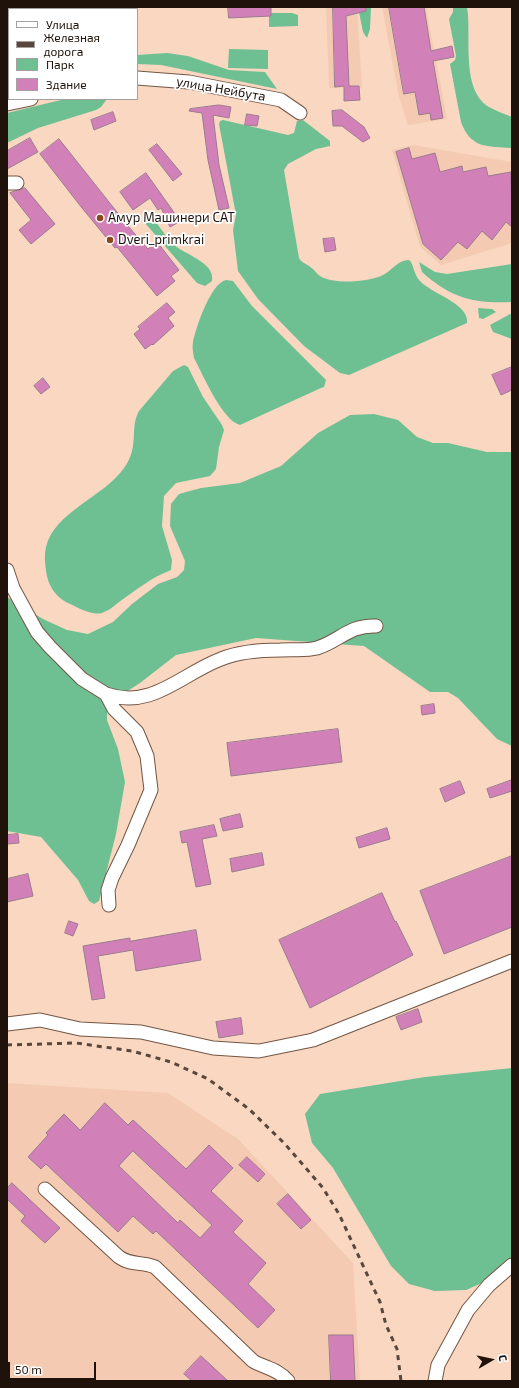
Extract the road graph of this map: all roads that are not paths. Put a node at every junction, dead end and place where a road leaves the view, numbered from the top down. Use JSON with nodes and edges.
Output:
{"nodes":[{"id":1,"x":138,"y":78,"type":"edge"},
{"id":2,"x":26,"y":100,"type":"edge"},
{"id":3,"x":7,"y":104,"type":"edge"},
{"id":4,"x":300,"y":113,"type":"dead end"},
{"id":5,"x":7,"y":570,"type":"edge"},
{"id":6,"x":376,"y":626,"type":"dead end"},
{"id":7,"x":106,"y":694,"type":"junction"},
{"id":8,"x":109,"y":905,"type":"dead end"},
{"id":9,"x":512,"y":961,"type":"edge"},
{"id":10,"x":7,"y":1024,"type":"edge"},
{"id":11,"x":45,"y":1189,"type":"dead end"},
{"id":12,"x":512,"y":1265,"type":"edge"},
{"id":13,"x":288,"y":1381,"type":"edge"},
{"id":14,"x":435,"y":1381,"type":"edge"}],
"edges":[{"from":1,"to":4,"type":"street","name":"улица Нейбута"},
{"from":2,"to":3,"type":"street"},
{"from":5,"to":7,"type":"street"},
{"from":6,"to":7,"type":"street"},
{"from":7,"to":8,"type":"street"},
{"from":9,"to":10,"type":"street"},
{"from":11,"to":13,"type":"street"},
{"from":12,"to":14,"type":"street"}]}
